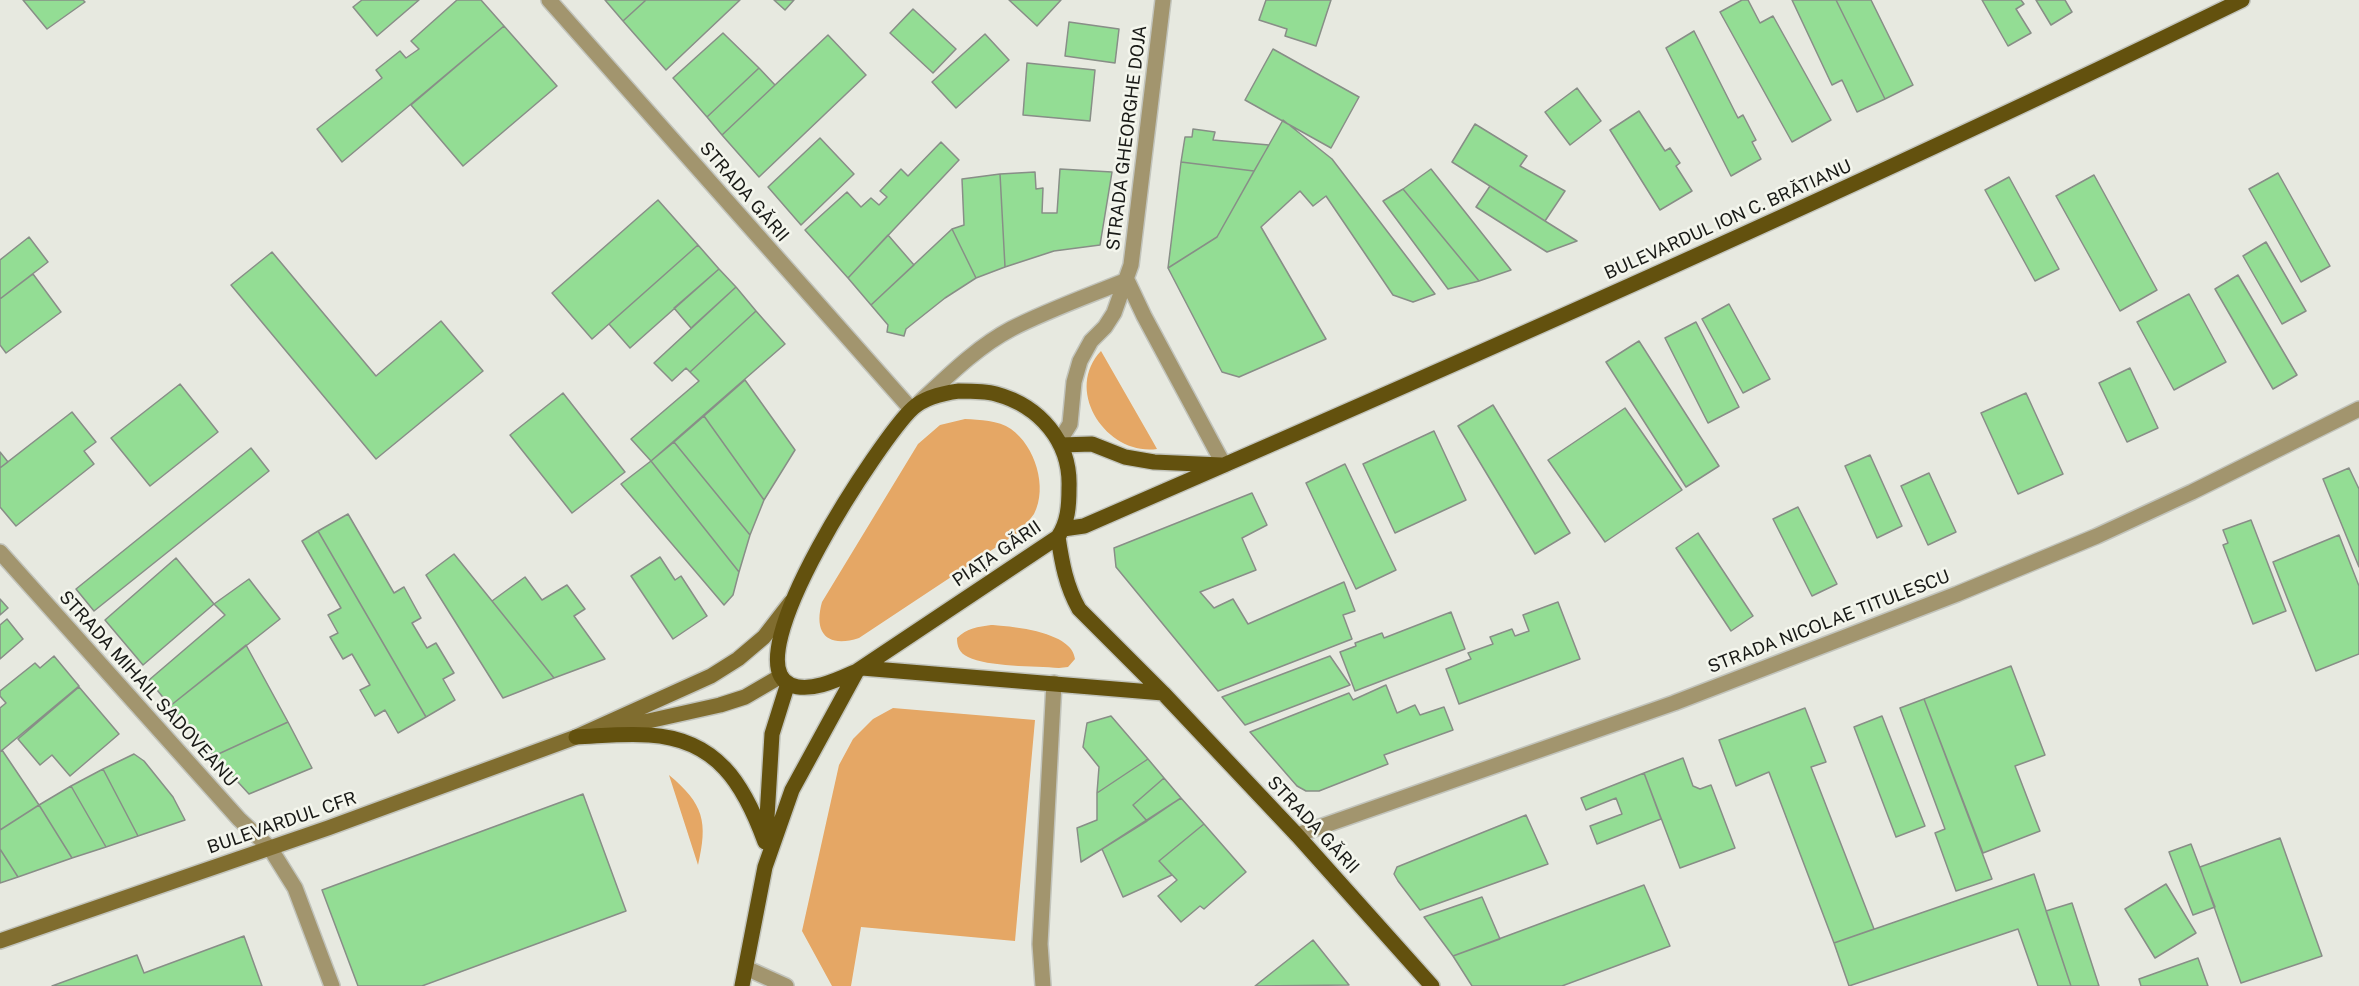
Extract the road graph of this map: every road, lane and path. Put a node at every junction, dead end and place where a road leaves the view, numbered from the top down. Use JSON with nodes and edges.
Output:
{"nodes":[{"id":1,"x":549,"y":0,"type":"edge"},
{"id":2,"x":1162,"y":0,"type":"edge"},
{"id":3,"x":2242,"y":0,"type":"edge"},
{"id":4,"x":1127,"y":280,"type":"junction"},
{"id":5,"x":915,"y":406,"type":"junction"},
{"id":6,"x":2359,"y":409,"type":"edge"},
{"id":7,"x":1061,"y":443,"type":"junction"},
{"id":8,"x":1224,"y":465,"type":"junction"},
{"id":9,"x":1060,"y":533,"type":"junction"},
{"id":10,"x":0,"y":552,"type":"edge"},
{"id":11,"x":792,"y":601,"type":"junction"},
{"id":12,"x":859,"y":669,"type":"junction"},
{"id":13,"x":784,"y":680,"type":"junction"},
{"id":14,"x":1054,"y":683,"type":"junction"},
{"id":15,"x":1163,"y":693,"type":"junction"},
{"id":16,"x":576,"y":737,"type":"junction"},
{"id":17,"x":1297,"y":835,"type":"junction"},
{"id":18,"x":765,"y":842,"type":"junction"},
{"id":19,"x":270,"y":848,"type":"junction"},
{"id":20,"x":765,"y":867,"type":"junction"},
{"id":21,"x":0,"y":941,"type":"edge"},
{"id":22,"x":746,"y":968,"type":"junction"},
{"id":23,"x":332,"y":986,"type":"edge"},
{"id":24,"x":742,"y":986,"type":"edge"},
{"id":25,"x":786,"y":986,"type":"edge"},
{"id":26,"x":1043,"y":986,"type":"edge"},
{"id":27,"x":1432,"y":986,"type":"edge"}],
"edges":[{"from":1,"to":5,"type":"street","name":"STRADA GĂRII"},
{"from":2,"to":4,"type":"street","name":"STRADA GHEORGHE DOJA"},
{"from":3,"to":8,"type":"main road","name":"BULEVARDUL ION C. BRĂTIANU"},
{"from":4,"to":5,"type":"street"},
{"from":4,"to":7,"type":"street","name":"STRADA GHEORGHE DOJA"},
{"from":4,"to":8,"type":"street"},
{"from":5,"to":7,"type":"main road","name":"PIAȚA GĂRII"},
{"from":5,"to":11,"type":"main road"},
{"from":6,"to":17,"type":"street","name":"STRADA NICOLAE TITULESCU"},
{"from":7,"to":8,"type":"main road","name":"BULEVARDUL ION C. BRĂTIANU"},
{"from":7,"to":9,"type":"main road","name":"PIAȚA GĂRII"},
{"from":8,"to":9,"type":"main road","name":"BULEVARDUL ION C. BRĂTIANU"},
{"from":9,"to":12,"type":"main road","name":"PIAȚA GĂRII"},
{"from":9,"to":15,"type":"main road","name":"STRADA GĂRII"},
{"from":10,"to":19,"type":"street","name":"STRADA MIHAIL SADOVEANU"},
{"from":11,"to":13,"type":"main road"},
{"from":11,"to":16,"type":"main road","name":"BULEVARDUL CFR"},
{"from":12,"to":13,"type":"main road","name":"PIAȚA GĂRII"},
{"from":12,"to":14,"type":"main road"},
{"from":12,"to":20,"type":"main road"},
{"from":13,"to":16,"type":"main road","name":"BULEVARDUL CFR"},
{"from":13,"to":18,"type":"main road"},
{"from":14,"to":15,"type":"main road"},
{"from":14,"to":26,"type":"street"},
{"from":15,"to":17,"type":"main road","name":"STRADA GĂRII"},
{"from":16,"to":18,"type":"main road"},
{"from":16,"to":19,"type":"main road","name":"BULEVARDUL CFR"},
{"from":17,"to":27,"type":"main road","name":"STRADA GĂRII"},
{"from":18,"to":20,"type":"main road"},
{"from":19,"to":21,"type":"main road","name":"BULEVARDUL CFR"},
{"from":19,"to":23,"type":"street","name":"STRADA MIHAIL SADOVEANU"},
{"from":20,"to":22,"type":"main road"},
{"from":22,"to":24,"type":"main road"},
{"from":22,"to":25,"type":"street"}]}
